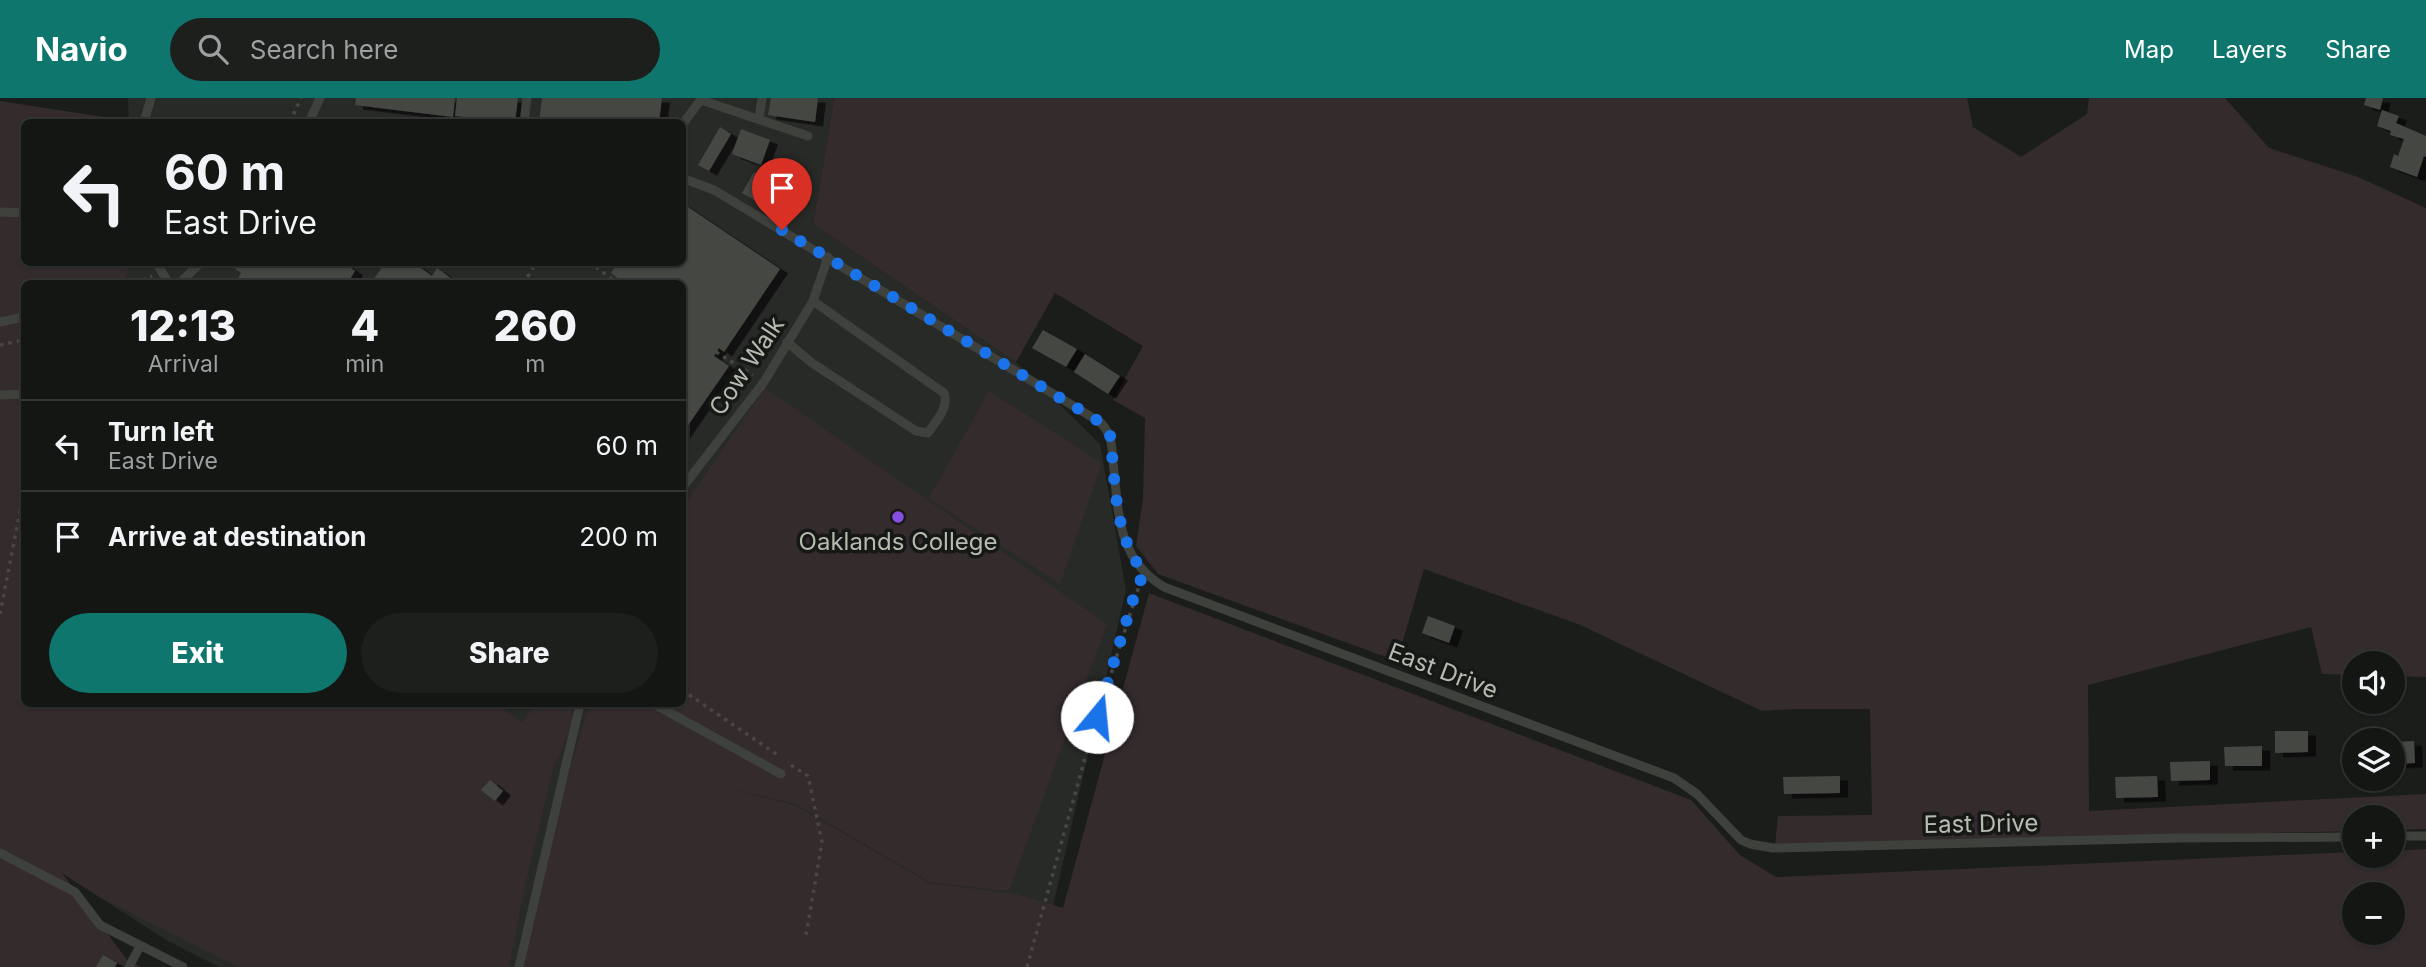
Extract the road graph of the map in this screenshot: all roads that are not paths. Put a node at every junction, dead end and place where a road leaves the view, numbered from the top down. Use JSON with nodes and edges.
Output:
{"nodes":[{"id":1,"x":150,"y":98,"type":"edge"},
{"id":2,"x":320,"y":98,"type":"edge"},
{"id":3,"x":527,"y":98,"type":"edge"},
{"id":4,"x":762,"y":98,"type":"edge"},
{"id":5,"x":702,"y":99,"type":"edge"},
{"id":6,"x":145,"y":119,"type":"edge"},
{"id":7,"x":310,"y":119,"type":"edge"},
{"id":8,"x":524,"y":119,"type":"edge"},
{"id":9,"x":759,"y":119,"type":"junction"},
{"id":10,"x":686,"y":120,"type":"edge"},
{"id":11,"x":807,"y":136,"type":"dead end"},
{"id":12,"x":686,"y":180,"type":"edge"},
{"id":13,"x":0,"y":212,"type":"edge"},
{"id":14,"x":21,"y":213,"type":"edge"},
{"id":15,"x":828,"y":257,"type":"junction"},
{"id":16,"x":197,"y":266,"type":"edge"},
{"id":17,"x":183,"y":280,"type":"edge"},
{"id":18,"x":813,"y":301,"type":"junction"},
{"id":19,"x":21,"y":318,"type":"edge"},
{"id":20,"x":0,"y":322,"type":"edge"},
{"id":21,"x":787,"y":342,"type":"junction"},
{"id":22,"x":21,"y":394,"type":"edge"},
{"id":23,"x":0,"y":395,"type":"edge"},
{"id":24,"x":686,"y":483,"type":"edge"},
{"id":25,"x":579,"y":707,"type":"edge"},
{"id":26,"x":659,"y":707,"type":"edge"},
{"id":27,"x":781,"y":774,"type":"dead end"},
{"id":28,"x":2342,"y":836,"type":"edge"},
{"id":29,"x":2405,"y":836,"type":"edge"},
{"id":30,"x":2426,"y":836,"type":"edge"},
{"id":31,"x":0,"y":853,"type":"edge"},
{"id":32,"x":140,"y":946,"type":"junction"},
{"id":33,"x":129,"y":967,"type":"edge"},
{"id":34,"x":183,"y":967,"type":"edge"},
{"id":35,"x":519,"y":967,"type":"edge"}],
"edges":[{"from":1,"to":6,"type":"lane"},
{"from":2,"to":7,"type":"lane"},
{"from":3,"to":8,"type":"lane"},
{"from":4,"to":9,"type":"lane"},
{"from":5,"to":9,"type":"lane"},
{"from":5,"to":10,"type":"lane"},
{"from":9,"to":11,"type":"lane"},
{"from":12,"to":15,"type":"lane","name":"East Drive"},
{"from":13,"to":14,"type":"lane"},
{"from":15,"to":18,"type":"lane","name":"Cow Walk"},
{"from":15,"to":28,"type":"lane","name":"East Drive"},
{"from":16,"to":17,"type":"lane"},
{"from":18,"to":21,"type":"lane","name":"Cow Walk"},
{"from":18,"to":21,"type":"lane"},
{"from":19,"to":20,"type":"lane"},
{"from":21,"to":24,"type":"lane","name":"Cow Walk"},
{"from":22,"to":23,"type":"lane"},
{"from":25,"to":35,"type":"lane"},
{"from":26,"to":27,"type":"lane"},
{"from":29,"to":30,"type":"lane"},
{"from":31,"to":32,"type":"lane"},
{"from":32,"to":33,"type":"lane"},
{"from":32,"to":34,"type":"lane"}]}
